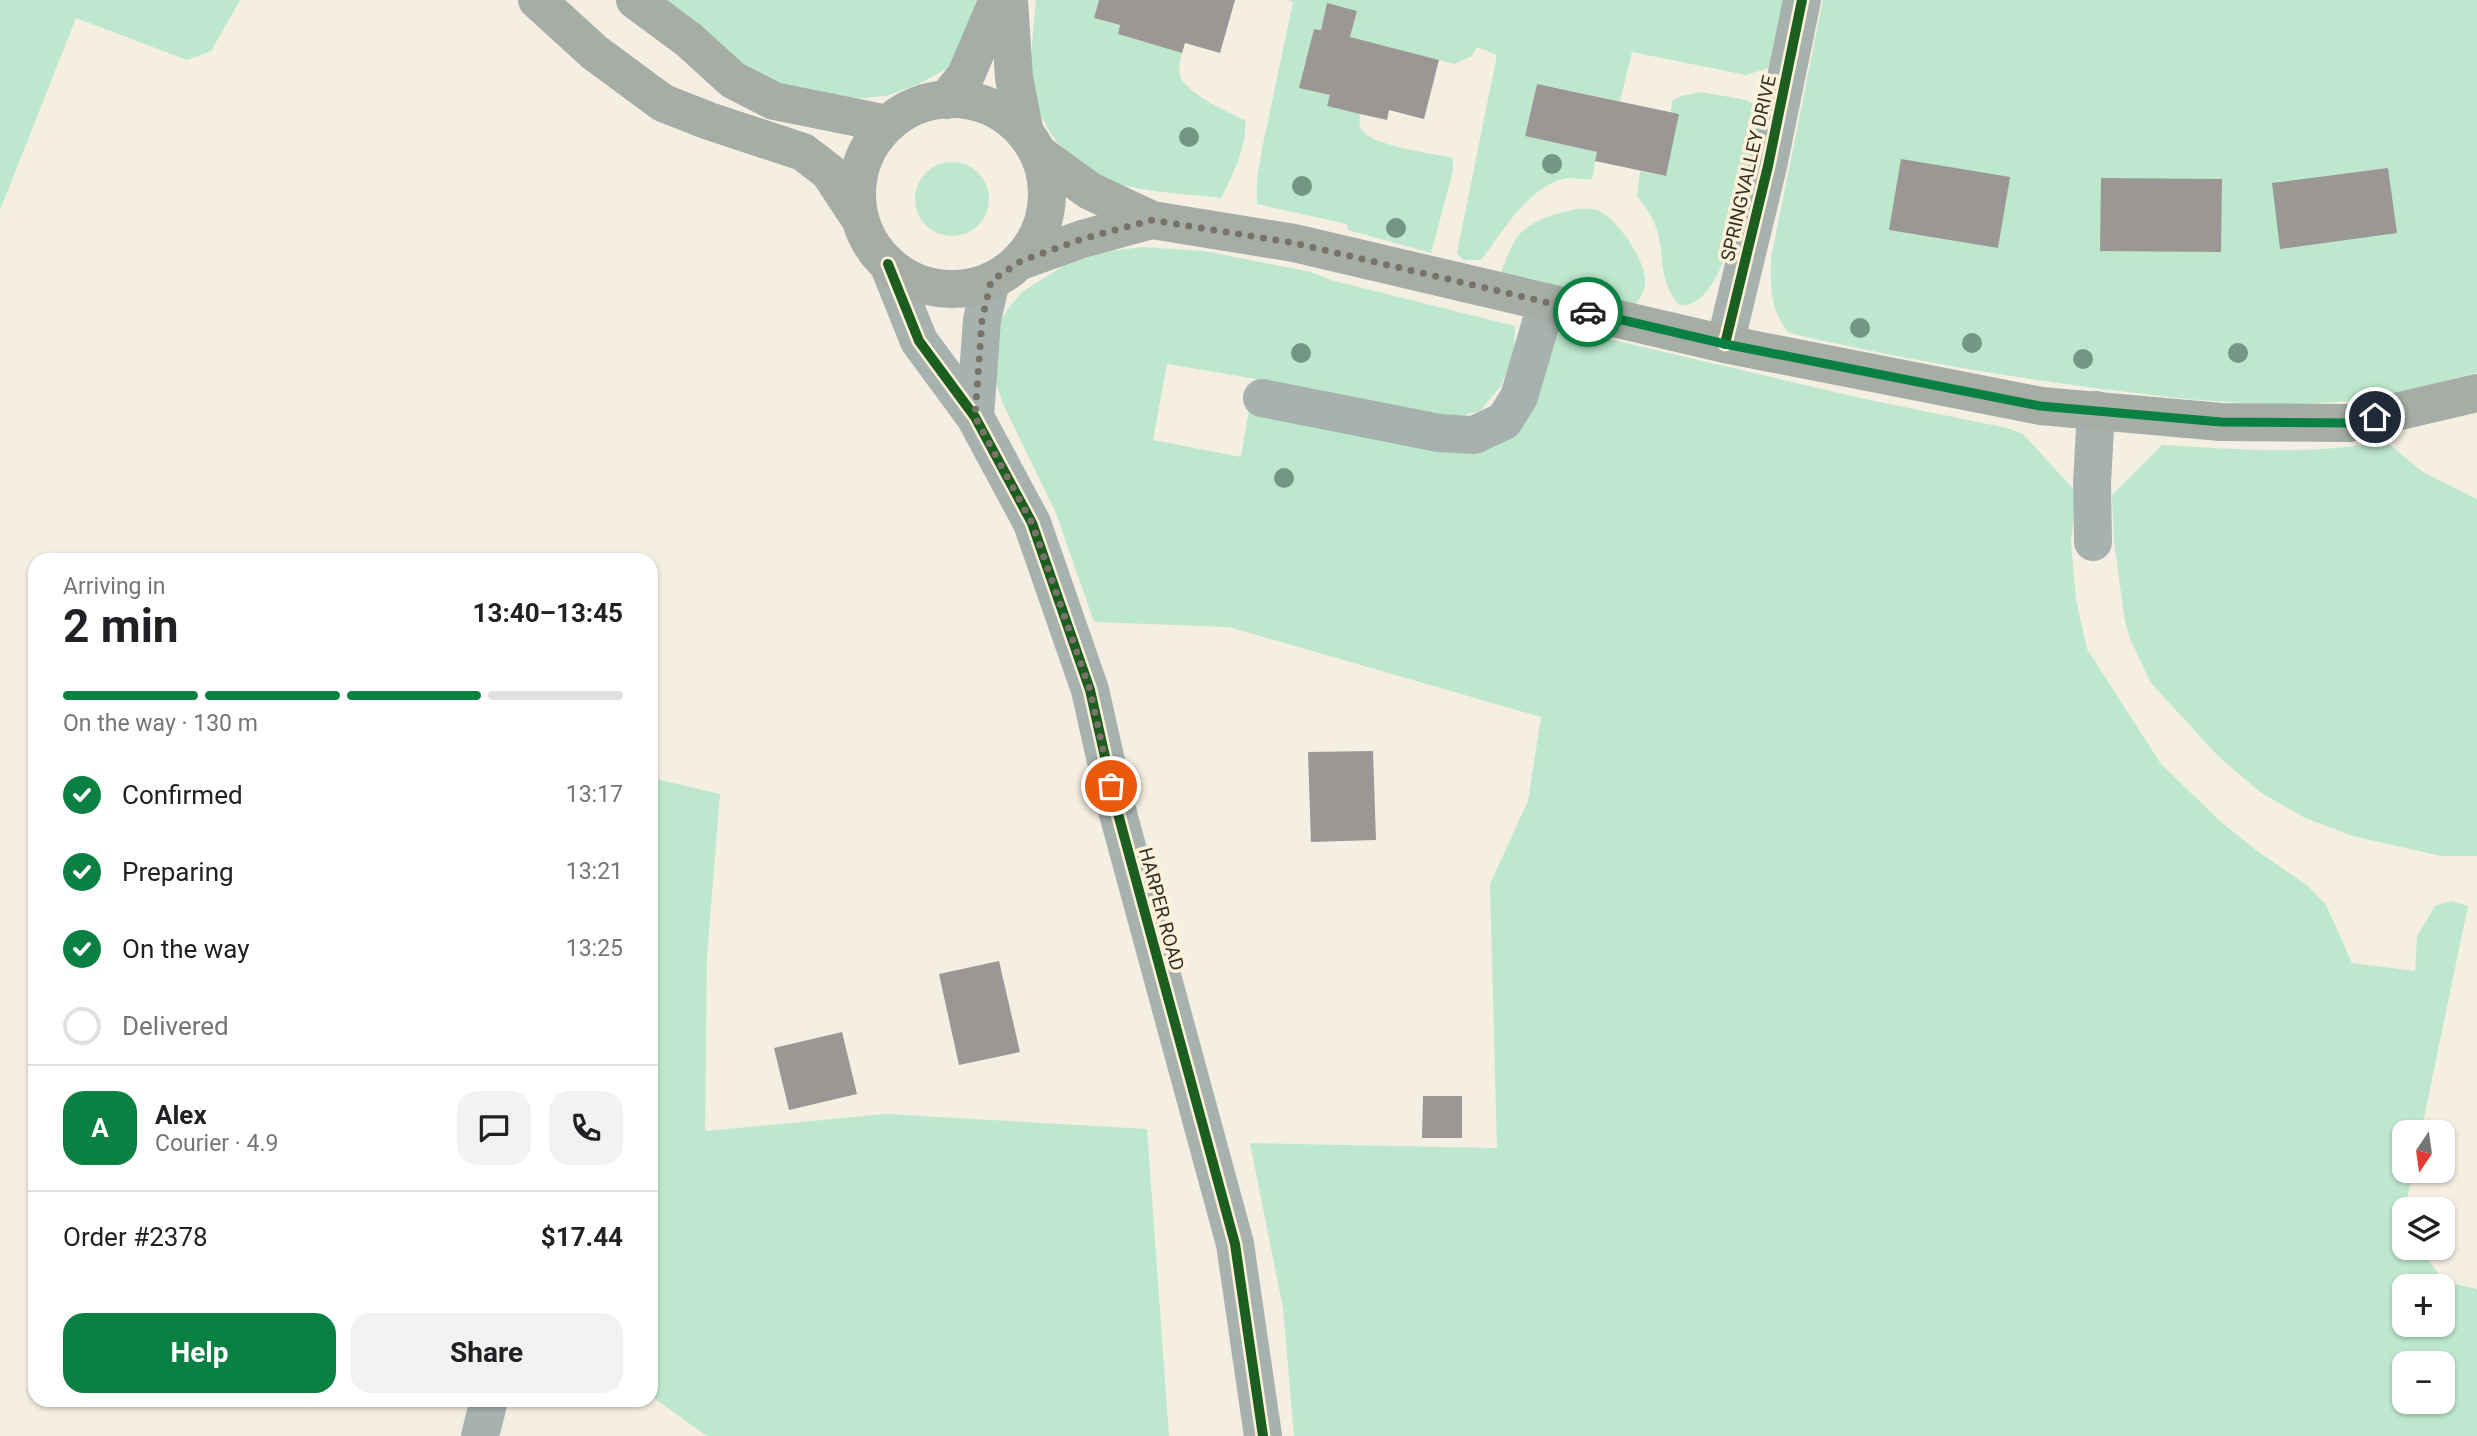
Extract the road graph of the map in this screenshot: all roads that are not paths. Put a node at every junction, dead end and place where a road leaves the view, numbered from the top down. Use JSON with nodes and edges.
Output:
{"nodes":[{"id":1,"x":537,"y":0,"type":"edge"},
{"id":2,"x":635,"y":0,"type":"edge"},
{"id":3,"x":998,"y":0,"type":"edge"},
{"id":4,"x":1009,"y":0,"type":"edge"},
{"id":5,"x":1802,"y":0,"type":"edge"},
{"id":6,"x":946,"y":100,"type":"junction"},
{"id":7,"x":888,"y":124,"type":"junction"},
{"id":8,"x":1032,"y":143,"type":"junction"},
{"id":9,"x":861,"y":220,"type":"junction"},
{"id":10,"x":1152,"y":220,"type":"junction"},
{"id":11,"x":888,"y":264,"type":"junction"},
{"id":12,"x":1006,"y":271,"type":"junction"},
{"id":13,"x":1547,"y":302,"type":"junction"},
{"id":14,"x":1725,"y":344,"type":"junction"},
{"id":15,"x":2477,"y":393,"type":"edge"},
{"id":16,"x":1262,"y":398,"type":"dead end"},
{"id":17,"x":2096,"y":410,"type":"junction"},
{"id":18,"x":975,"y":417,"type":"junction"},
{"id":19,"x":2093,"y":542,"type":"dead end"},
{"id":20,"x":487,"y":1407,"type":"edge"},
{"id":21,"x":480,"y":1436,"type":"edge"},
{"id":22,"x":1263,"y":1436,"type":"edge"}],
"edges":[{"from":1,"to":9,"type":"main road"},
{"from":2,"to":7,"type":"main road"},
{"from":3,"to":6,"type":"main road"},
{"from":4,"to":8,"type":"main road"},
{"from":5,"to":14,"type":"street","name":"SPRINGVALLEY DRIVE"},
{"from":6,"to":7,"type":"main road"},
{"from":6,"to":8,"type":"main road"},
{"from":7,"to":9,"type":"main road"},
{"from":8,"to":10,"type":"main road"},
{"from":8,"to":12,"type":"main road"},
{"from":9,"to":11,"type":"main road"},
{"from":10,"to":12,"type":"main road"},
{"from":10,"to":13,"type":"main road"},
{"from":11,"to":12,"type":"main road"},
{"from":11,"to":18,"type":"street","name":"HARPER ROAD"},
{"from":12,"to":18,"type":"street"},
{"from":13,"to":14,"type":"main road"},
{"from":13,"to":16,"type":"street"},
{"from":14,"to":17,"type":"main road"},
{"from":15,"to":17,"type":"main road"},
{"from":17,"to":19,"type":"street"},
{"from":18,"to":22,"type":"street","name":"HARPER ROAD"},
{"from":20,"to":21,"type":"street"}]}
